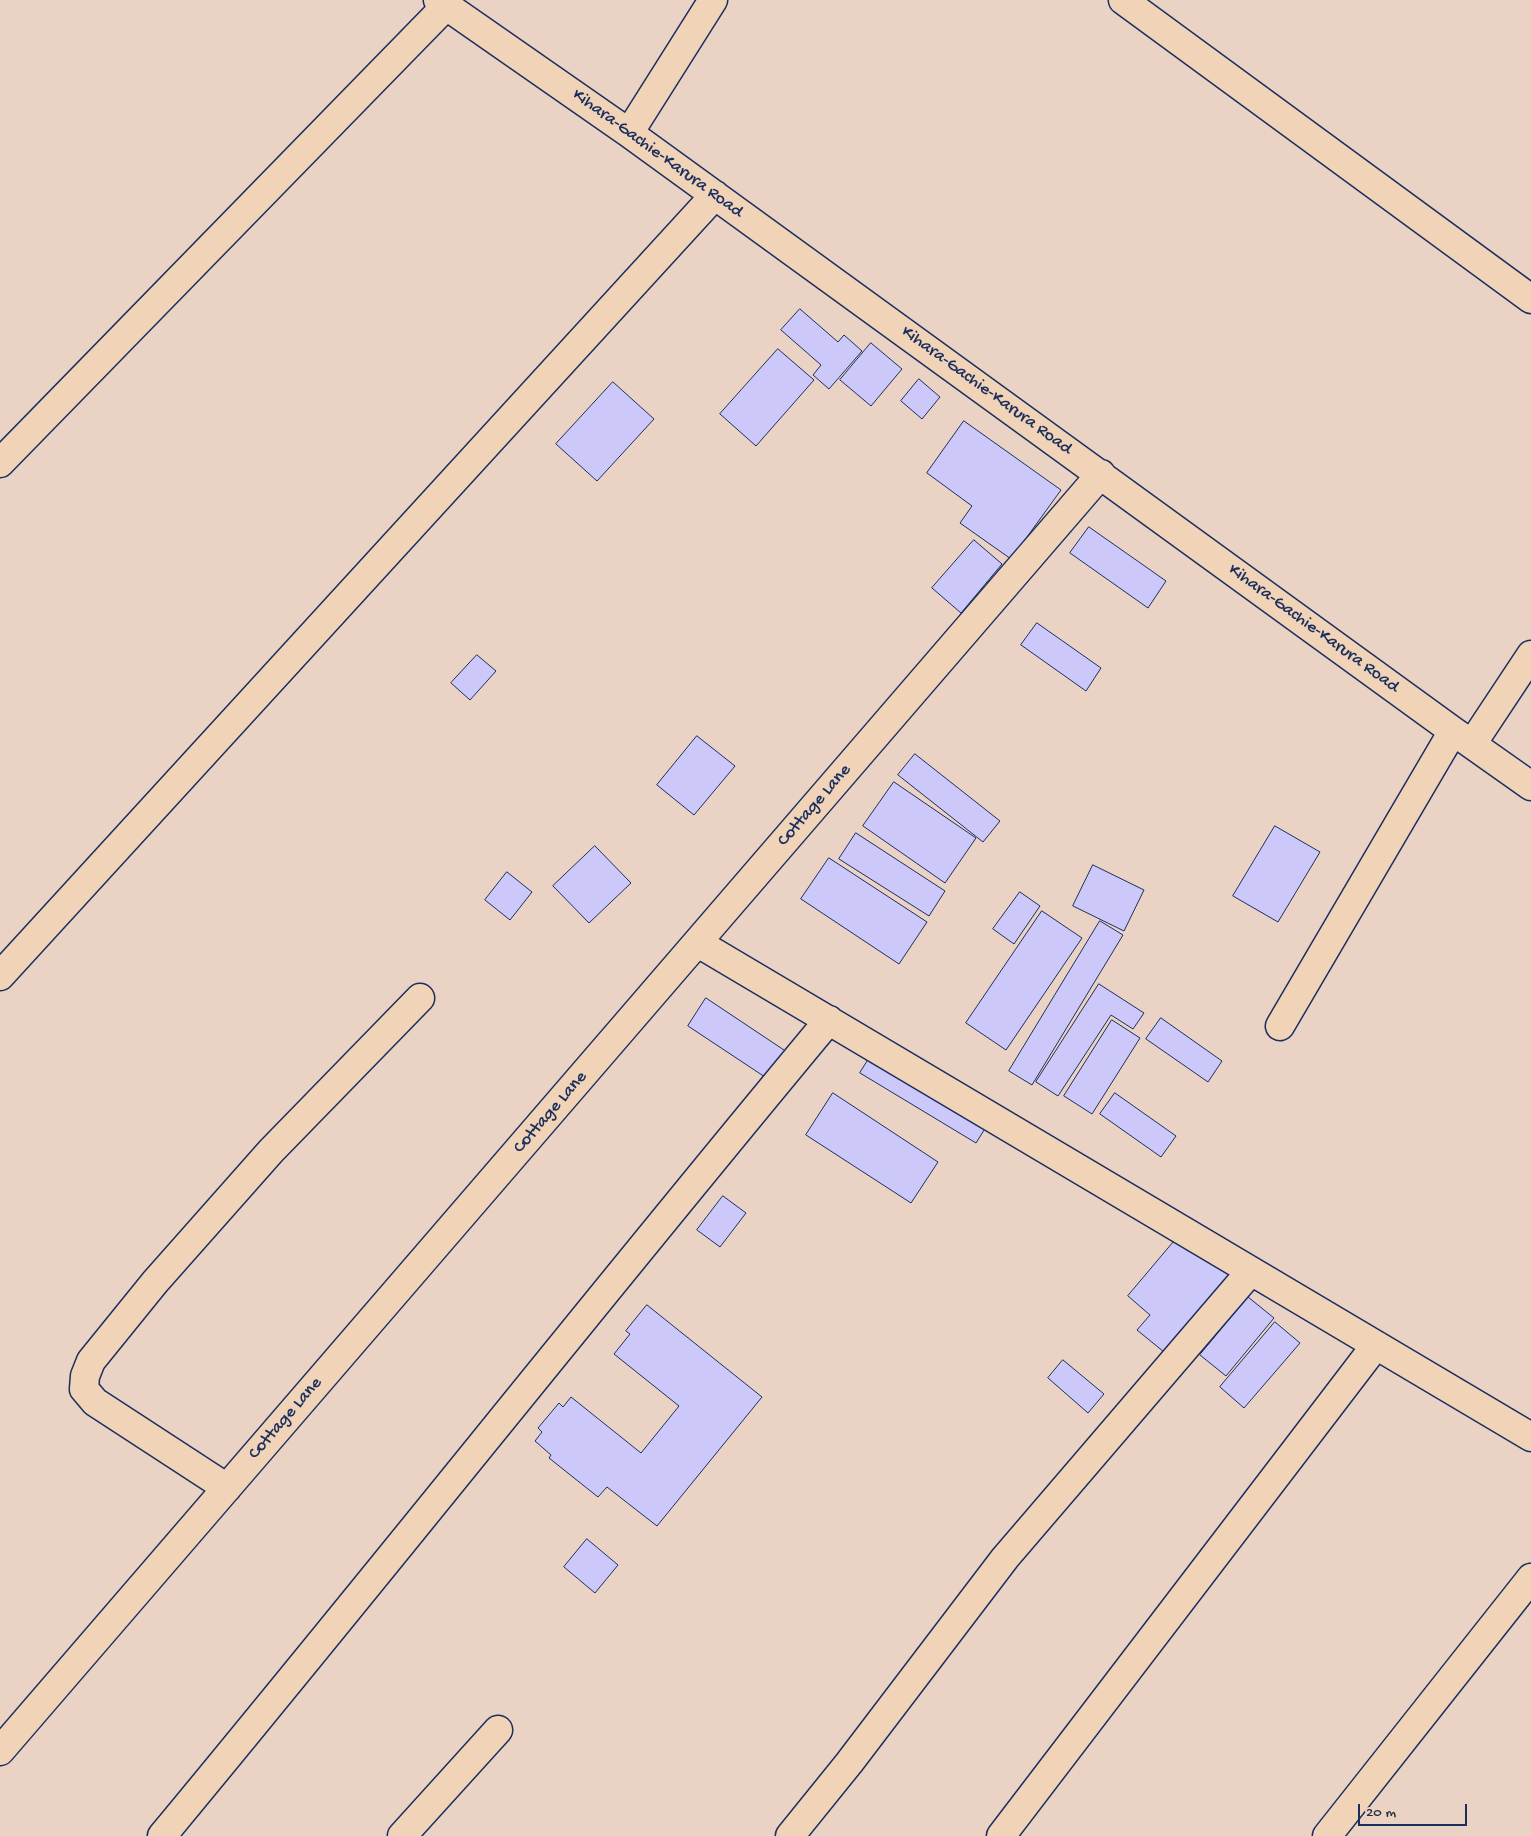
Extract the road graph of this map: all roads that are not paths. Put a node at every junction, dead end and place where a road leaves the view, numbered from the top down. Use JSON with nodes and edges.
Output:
{"nodes":[{"id":1,"x":713,"y":0,"type":"edge"},
{"id":2,"x":1122,"y":0,"type":"edge"},
{"id":3,"x":442,"y":3,"type":"edge"},
{"id":4,"x":629,"y":133,"type":"junction"},
{"id":5,"x":715,"y":195,"type":"junction"},
{"id":6,"x":1531,"y":299,"type":"edge"},
{"id":7,"x":0,"y":463,"type":"edge"},
{"id":8,"x":1101,"y":474,"type":"junction"},
{"id":9,"x":1531,"y":654,"type":"edge"},
{"id":10,"x":1462,"y":737,"type":"junction"},
{"id":11,"x":1531,"y":786,"type":"edge"},
{"id":12,"x":698,"y":943,"type":"junction"},
{"id":13,"x":0,"y":976,"type":"edge"},
{"id":14,"x":420,"y":998,"type":"dead end"},
{"id":15,"x":829,"y":1020,"type":"junction"},
{"id":16,"x":1280,"y":1026,"type":"dead end"},
{"id":17,"x":1251,"y":1271,"type":"junction"},
{"id":18,"x":1376,"y":1345,"type":"junction"},
{"id":19,"x":1531,"y":1437,"type":"edge"},
{"id":20,"x":227,"y":1488,"type":"junction"},
{"id":21,"x":1531,"y":1578,"type":"edge"},
{"id":22,"x":498,"y":1730,"type":"dead end"},
{"id":23,"x":0,"y":1751,"type":"edge"},
{"id":24,"x":162,"y":1836,"type":"edge"},
{"id":25,"x":402,"y":1836,"type":"edge"},
{"id":26,"x":790,"y":1836,"type":"edge"},
{"id":27,"x":1001,"y":1836,"type":"edge"},
{"id":28,"x":1327,"y":1836,"type":"edge"}],
"edges":[{"from":1,"to":4,"type":"street"},
{"from":2,"to":6,"type":"street"},
{"from":3,"to":4,"type":"street","name":"Kihara-Gachie-Karura Road"},
{"from":3,"to":7,"type":"street"},
{"from":4,"to":5,"type":"street","name":"Kihara-Gachie-Karura Road"},
{"from":5,"to":8,"type":"street","name":"Kihara-Gachie-Karura Road"},
{"from":5,"to":13,"type":"street"},
{"from":8,"to":10,"type":"street","name":"Kihara-Gachie-Karura Road"},
{"from":8,"to":12,"type":"street","name":"Cottage Lane"},
{"from":9,"to":10,"type":"street"},
{"from":10,"to":11,"type":"street","name":"Kihara-Gachie-Karura Road"},
{"from":10,"to":16,"type":"street"},
{"from":12,"to":15,"type":"street"},
{"from":12,"to":20,"type":"street","name":"Cottage Lane"},
{"from":14,"to":20,"type":"street"},
{"from":15,"to":17,"type":"street"},
{"from":15,"to":24,"type":"street"},
{"from":17,"to":18,"type":"street"},
{"from":17,"to":26,"type":"street"},
{"from":18,"to":19,"type":"street"},
{"from":18,"to":27,"type":"street"},
{"from":20,"to":23,"type":"street","name":"Cottage Lane"},
{"from":21,"to":28,"type":"street"},
{"from":22,"to":25,"type":"street"}]}
